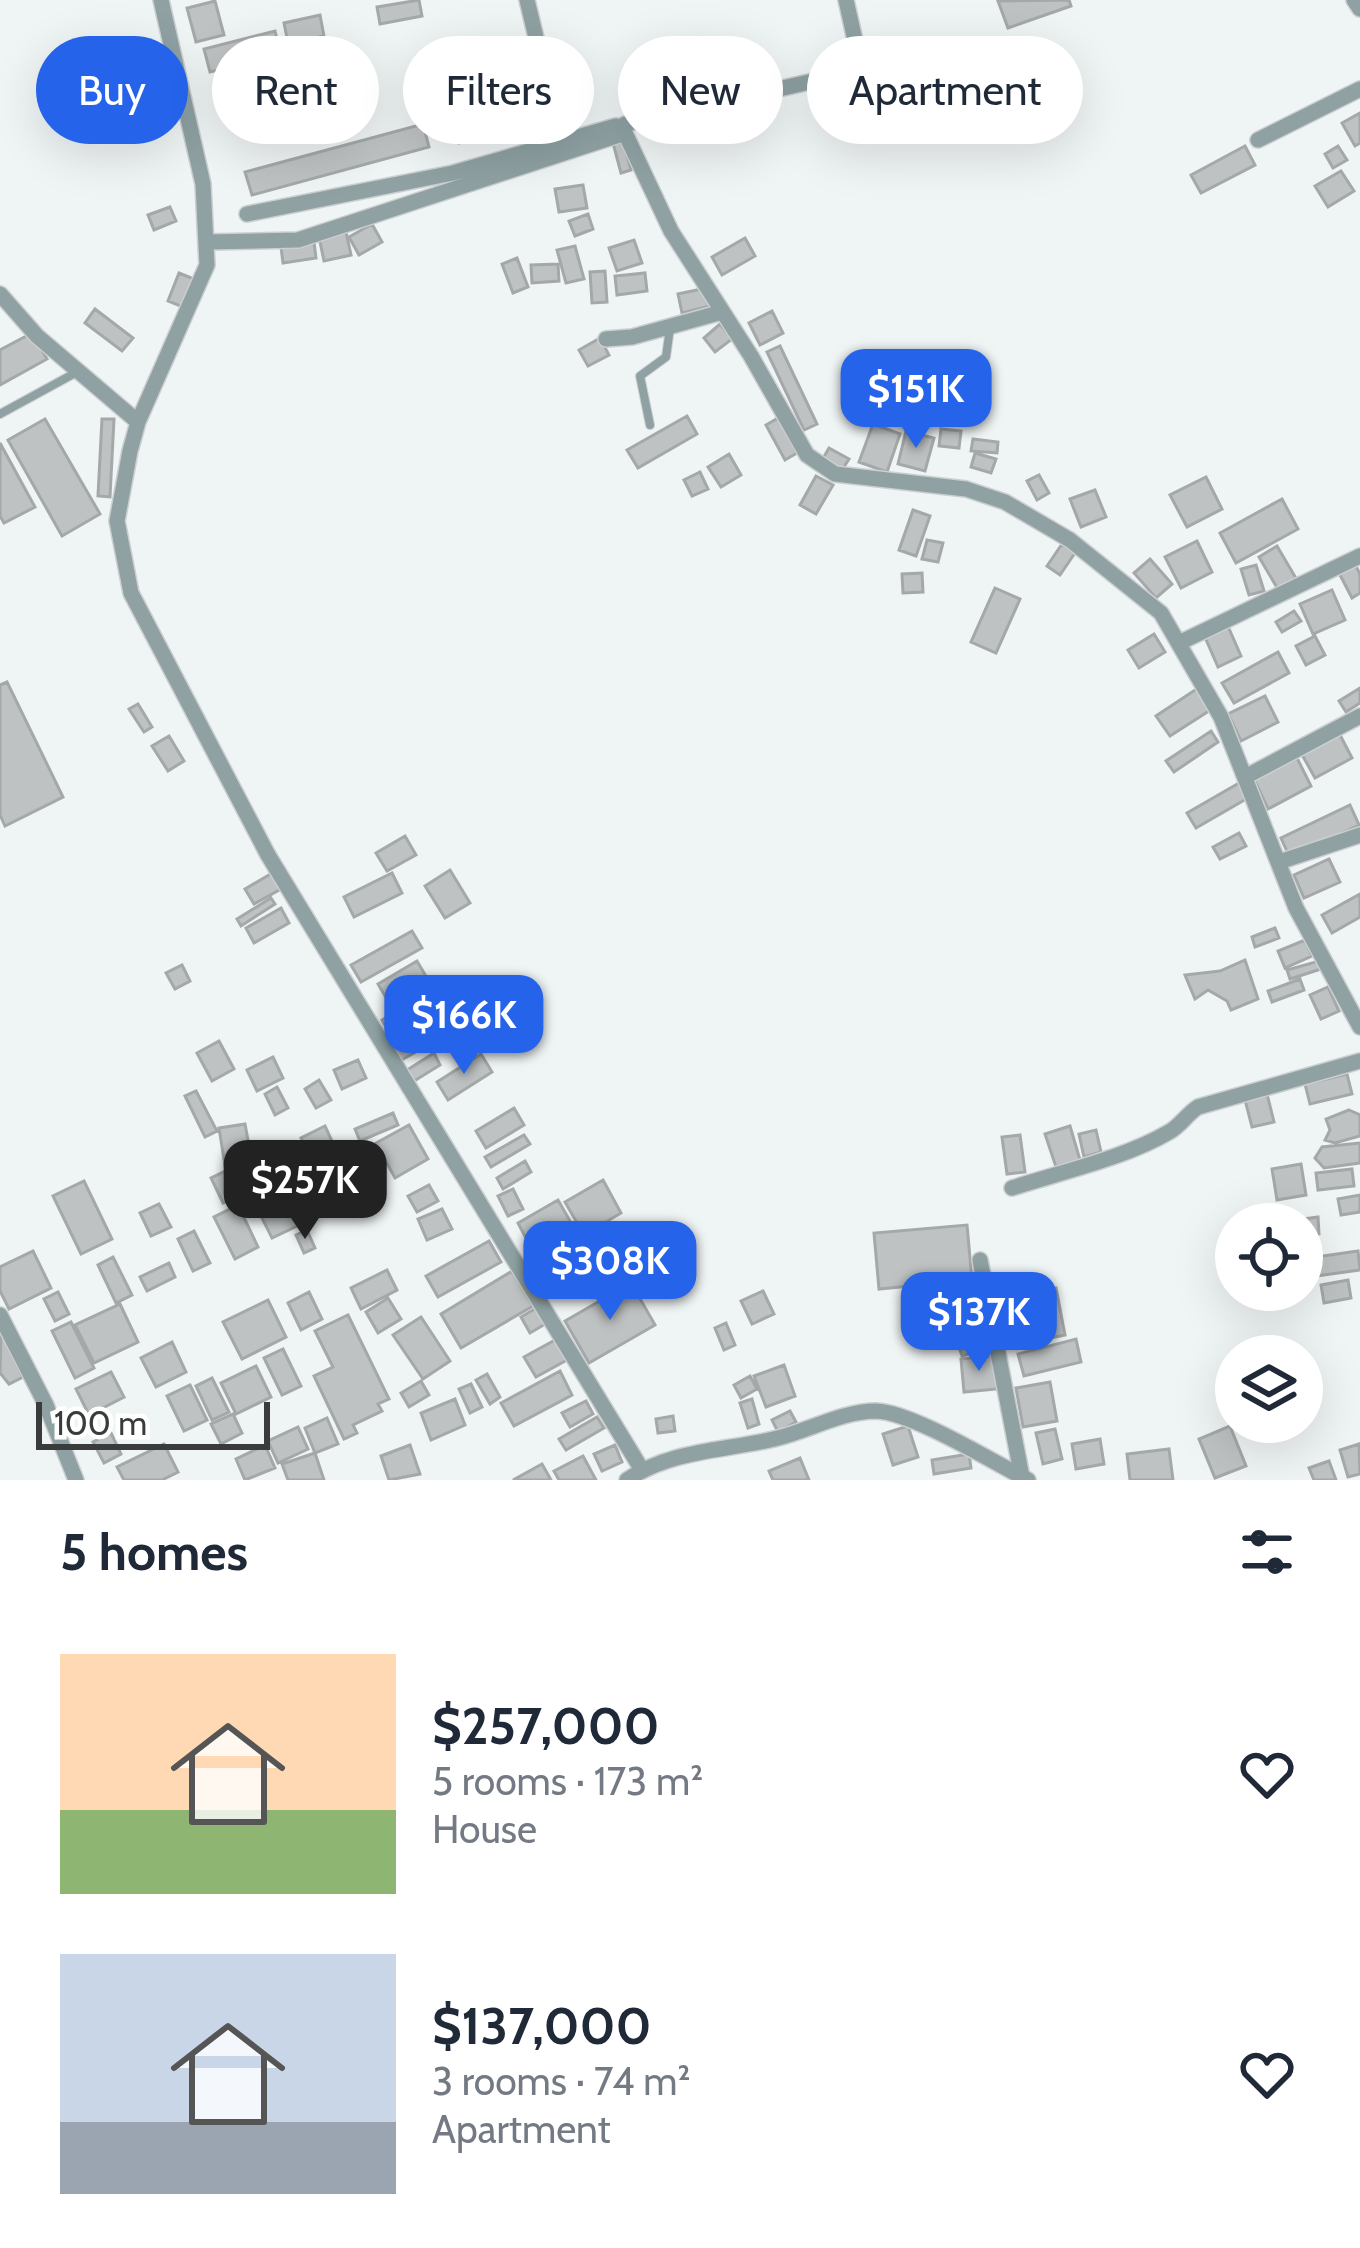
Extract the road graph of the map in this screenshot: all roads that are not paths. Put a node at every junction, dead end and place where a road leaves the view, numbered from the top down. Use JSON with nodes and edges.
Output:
{"nodes":[{"id":1,"x":161,"y":0,"type":"edge"},
{"id":2,"x":526,"y":0,"type":"edge"},
{"id":3,"x":846,"y":0,"type":"edge"},
{"id":4,"x":1354,"y":0,"type":"edge"},
{"id":5,"x":1360,"y":9,"type":"edge"},
{"id":6,"x":535,"y":36,"type":"edge"},
{"id":7,"x":854,"y":36,"type":"edge"},
{"id":8,"x":1360,"y":89,"type":"edge"},
{"id":9,"x":618,"y":130,"type":"edge"},
{"id":10,"x":1258,"y":140,"type":"dead end"},
{"id":11,"x":554,"y":144,"type":"edge"},
{"id":12,"x":632,"y":144,"type":"edge"},
{"id":13,"x":247,"y":214,"type":"dead end"},
{"id":14,"x":208,"y":242,"type":"junction"},
{"id":15,"x":0,"y":294,"type":"edge"},
{"id":16,"x":722,"y":312,"type":"junction"},
{"id":17,"x":671,"y":326,"type":"junction"},
{"id":18,"x":606,"y":338,"type":"dead end"},
{"id":19,"x":78,"y":371,"type":"junction"},
{"id":20,"x":0,"y":413,"type":"edge"},
{"id":21,"x":138,"y":422,"type":"junction"},
{"id":22,"x":650,"y":425,"type":"dead end"},
{"id":23,"x":1360,"y":556,"type":"edge"},
{"id":24,"x":1181,"y":642,"type":"junction"},
{"id":25,"x":1360,"y":716,"type":"edge"},
{"id":26,"x":1246,"y":776,"type":"junction"},
{"id":27,"x":1360,"y":835,"type":"edge"},
{"id":28,"x":1279,"y":862,"type":"junction"},
{"id":29,"x":1360,"y":1027,"type":"edge"},
{"id":30,"x":1360,"y":1061,"type":"edge"},
{"id":31,"x":1012,"y":1188,"type":"dead end"},
{"id":32,"x":980,"y":1260,"type":"dead end"},
{"id":33,"x":0,"y":1315,"type":"edge"},
{"id":34,"x":634,"y":1475,"type":"edge"},
{"id":35,"x":1025,"y":1478,"type":"edge"},
{"id":36,"x":76,"y":1480,"type":"edge"}],
"edges":[{"from":1,"to":14,"type":"street"},
{"from":2,"to":6,"type":"street"},
{"from":3,"to":7,"type":"street"},
{"from":4,"to":5,"type":"street"},
{"from":8,"to":10,"type":"street"},
{"from":9,"to":14,"type":"street"},
{"from":11,"to":13,"type":"street"},
{"from":12,"to":16,"type":"street"},
{"from":14,"to":21,"type":"street"},
{"from":15,"to":19,"type":"street"},
{"from":16,"to":17,"type":"street"},
{"from":16,"to":24,"type":"street"},
{"from":17,"to":18,"type":"street"},
{"from":17,"to":22,"type":"lane"},
{"from":19,"to":20,"type":"lane"},
{"from":19,"to":21,"type":"street"},
{"from":21,"to":34,"type":"street"},
{"from":23,"to":24,"type":"street"},
{"from":24,"to":26,"type":"street"},
{"from":25,"to":26,"type":"street"},
{"from":26,"to":28,"type":"street"},
{"from":27,"to":28,"type":"street"},
{"from":28,"to":29,"type":"street"},
{"from":30,"to":31,"type":"street"},
{"from":32,"to":35,"type":"street"},
{"from":33,"to":36,"type":"street"},
{"from":34,"to":35,"type":"street"}]}
